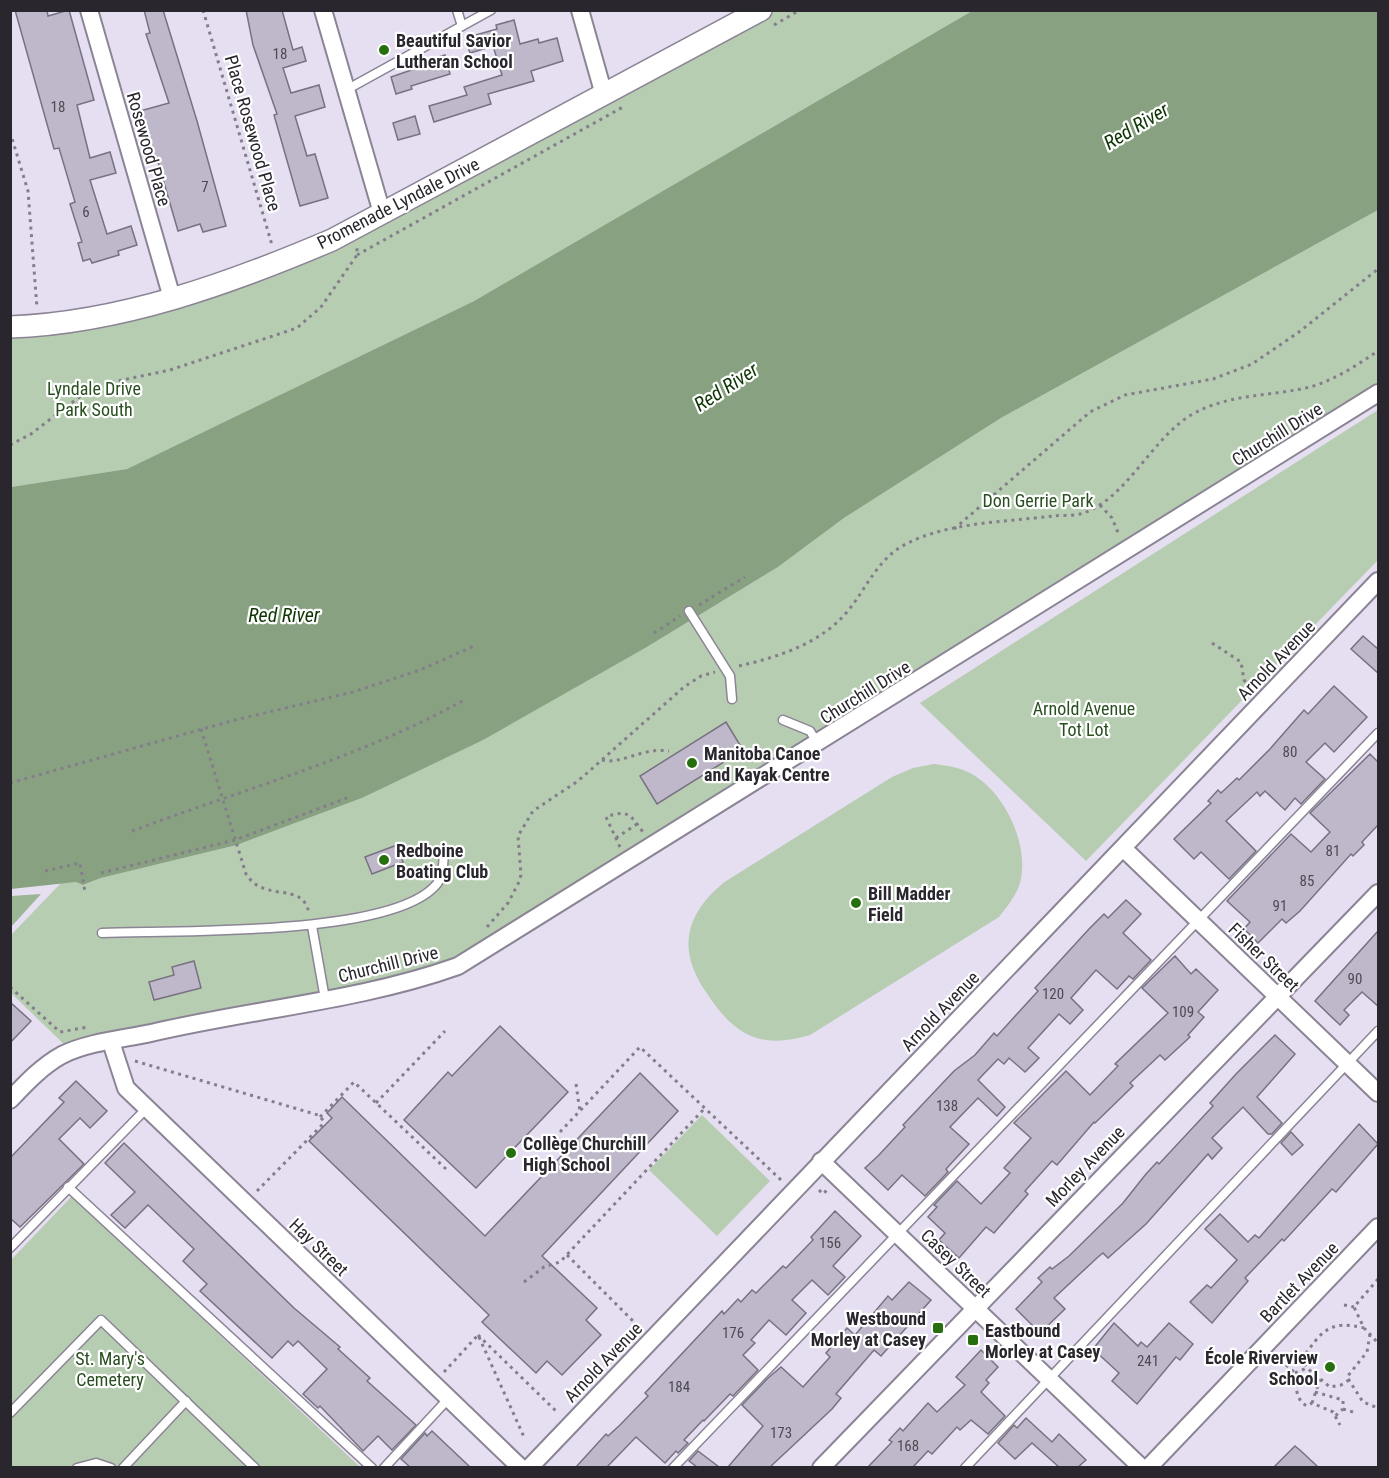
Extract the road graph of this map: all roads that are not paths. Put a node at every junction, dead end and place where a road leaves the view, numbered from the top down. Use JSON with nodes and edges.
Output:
{"nodes":[{"id":1,"x":89,"y":10,"type":"edge"},
{"id":2,"x":323,"y":10,"type":"edge"},
{"id":3,"x":457,"y":10,"type":"edge"},
{"id":4,"x":491,"y":10,"type":"edge"},
{"id":5,"x":580,"y":10,"type":"edge"},
{"id":6,"x":766,"y":19,"type":"edge"},
{"id":7,"x":462,"y":26,"type":"junction"},
{"id":8,"x":346,"y":90,"type":"junction"},
{"id":9,"x":604,"y":95,"type":"junction"},
{"id":10,"x":382,"y":213,"type":"junction"},
{"id":11,"x":172,"y":298,"type":"junction"},
{"id":12,"x":10,"y":327,"type":"edge"},
{"id":13,"x":1378,"y":393,"type":"edge"},
{"id":14,"x":1378,"y":581,"type":"edge"},
{"id":15,"x":689,"y":611,"type":"dead end"},
{"id":16,"x":732,"y":699,"type":"dead end"},
{"id":17,"x":783,"y":720,"type":"dead end"},
{"id":18,"x":1378,"y":733,"type":"edge"},
{"id":19,"x":818,"y":744,"type":"junction"},
{"id":20,"x":1124,"y":849,"type":"junction"},
{"id":21,"x":444,"y":852,"type":"dead end"},
{"id":22,"x":1378,"y":893,"type":"edge"},
{"id":23,"x":1198,"y":921,"type":"junction"},
{"id":24,"x":312,"y":926,"type":"junction"},
{"id":25,"x":102,"y":933,"type":"dead end"},
{"id":26,"x":1278,"y":998,"type":"junction"},
{"id":27,"x":325,"y":999,"type":"junction"},
{"id":28,"x":1378,"y":1031,"type":"edge"},
{"id":29,"x":111,"y":1042,"type":"junction"},
{"id":30,"x":1347,"y":1063,"type":"junction"},
{"id":31,"x":1378,"y":1093,"type":"edge"},
{"id":32,"x":10,"y":1100,"type":"edge"},
{"id":33,"x":146,"y":1109,"type":"junction"},
{"id":34,"x":821,"y":1161,"type":"junction"},
{"id":35,"x":68,"y":1187,"type":"junction"},
{"id":36,"x":1378,"y":1227,"type":"edge"},
{"id":37,"x":897,"y":1234,"type":"junction"},
{"id":38,"x":10,"y":1248,"type":"edge"},
{"id":39,"x":974,"y":1308,"type":"junction"},
{"id":40,"x":1049,"y":1379,"type":"junction"},
{"id":41,"x":449,"y":1398,"type":"junction"},
{"id":42,"x":186,"y":1401,"type":"junction"},
{"id":43,"x":10,"y":1413,"type":"edge"},
{"id":44,"x":77,"y":1467,"type":"edge"},
{"id":45,"x":111,"y":1467,"type":"edge"},
{"id":46,"x":123,"y":1467,"type":"edge"},
{"id":47,"x":255,"y":1467,"type":"edge"},
{"id":48,"x":372,"y":1467,"type":"edge"},
{"id":49,"x":384,"y":1467,"type":"edge"},
{"id":50,"x":521,"y":1467,"type":"edge"},
{"id":51,"x":529,"y":1467,"type":"edge"},
{"id":52,"x":673,"y":1467,"type":"edge"},
{"id":53,"x":821,"y":1467,"type":"edge"},
{"id":54,"x":965,"y":1467,"type":"edge"},
{"id":55,"x":1142,"y":1467,"type":"edge"},
{"id":56,"x":1148,"y":1467,"type":"edge"}],
"edges":[{"from":1,"to":11,"type":"street","name":"Rosewood Place"},
{"from":2,"to":8,"type":"street"},
{"from":3,"to":7,"type":"lane"},
{"from":4,"to":7,"type":"lane"},
{"from":5,"to":9,"type":"street"},
{"from":6,"to":9,"type":"street","name":"Promenade Lyndale Drive"},
{"from":7,"to":8,"type":"lane"},
{"from":8,"to":10,"type":"street"},
{"from":9,"to":10,"type":"street","name":"Promenade Lyndale Drive"},
{"from":10,"to":11,"type":"street","name":"Promenade Lyndale Drive"},
{"from":11,"to":12,"type":"street","name":"Promenade Lyndale Drive"},
{"from":13,"to":19,"type":"street","name":"Churchill Drive"},
{"from":14,"to":20,"type":"street","name":"Arnold Avenue"},
{"from":15,"to":16,"type":"lane"},
{"from":17,"to":19,"type":"lane"},
{"from":18,"to":23,"type":"lane"},
{"from":19,"to":27,"type":"street","name":"Churchill Drive"},
{"from":20,"to":23,"type":"street","name":"Fisher Street"},
{"from":20,"to":34,"type":"street","name":"Arnold Avenue"},
{"from":21,"to":24,"type":"lane"},
{"from":22,"to":26,"type":"street","name":"Morley Avenue"},
{"from":23,"to":26,"type":"street","name":"Fisher Street"},
{"from":23,"to":37,"type":"lane"},
{"from":24,"to":25,"type":"lane"},
{"from":24,"to":27,"type":"lane"},
{"from":26,"to":30,"type":"street","name":"Fisher Street"},
{"from":26,"to":39,"type":"street","name":"Morley Avenue"},
{"from":27,"to":29,"type":"street","name":"Churchill Drive"},
{"from":28,"to":30,"type":"lane"},
{"from":29,"to":32,"type":"street","name":"Churchill Drive"},
{"from":29,"to":33,"type":"street","name":"Hay Street"},
{"from":30,"to":31,"type":"street","name":"Fisher Street"},
{"from":30,"to":40,"type":"lane"},
{"from":33,"to":35,"type":"lane"},
{"from":33,"to":41,"type":"street","name":"Hay Street"},
{"from":34,"to":37,"type":"street","name":"Casey Street"},
{"from":34,"to":51,"type":"street","name":"Arnold Avenue"},
{"from":35,"to":38,"type":"lane"},
{"from":35,"to":48,"type":"lane"},
{"from":36,"to":56,"type":"street","name":"Bartlet Avenue"},
{"from":37,"to":39,"type":"street","name":"Casey Street"},
{"from":37,"to":52,"type":"lane"},
{"from":39,"to":40,"type":"street","name":"Casey Street"},
{"from":39,"to":53,"type":"street","name":"Morley Avenue"},
{"from":40,"to":54,"type":"lane"},
{"from":40,"to":55,"type":"street","name":"Casey Street"},
{"from":41,"to":49,"type":"lane"},
{"from":41,"to":50,"type":"street","name":"Hay Street"},
{"from":42,"to":43,"type":"lane"},
{"from":42,"to":46,"type":"lane"},
{"from":42,"to":47,"type":"lane"},
{"from":44,"to":45,"type":"lane"}]}
